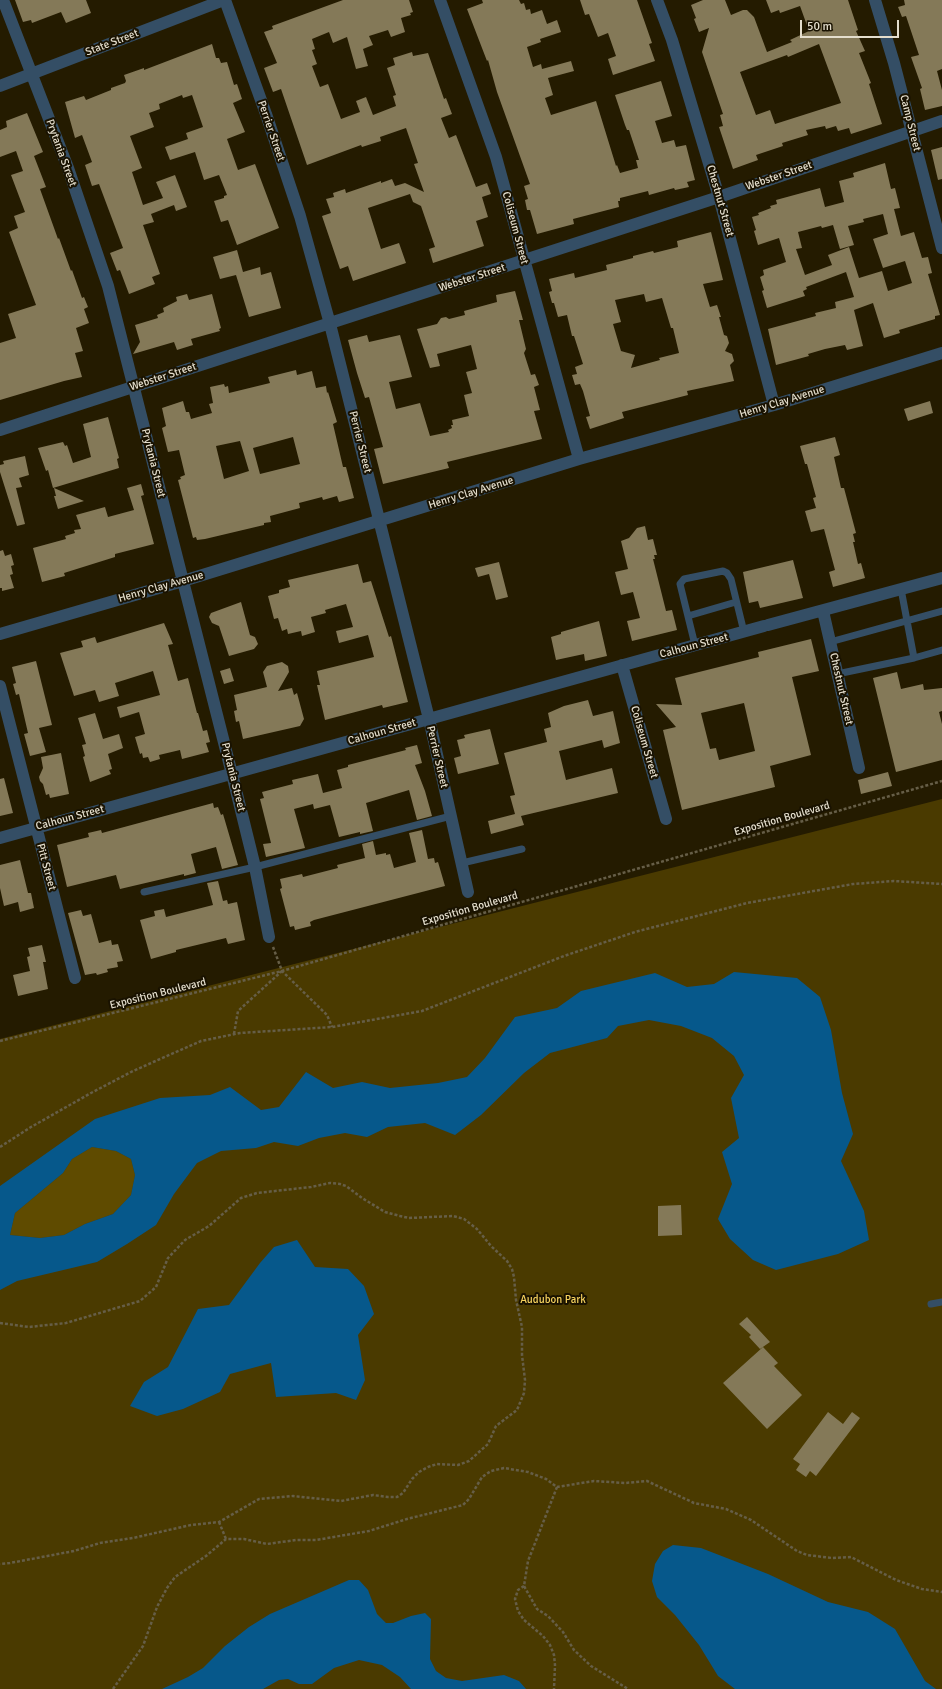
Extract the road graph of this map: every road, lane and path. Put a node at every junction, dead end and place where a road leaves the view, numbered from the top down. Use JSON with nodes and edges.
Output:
{"nodes":[{"id":1,"x":3,"y":0,"type":"edge"},
{"id":2,"x":225,"y":0,"type":"edge"},
{"id":3,"x":440,"y":0,"type":"edge"},
{"id":4,"x":657,"y":0,"type":"edge"},
{"id":5,"x":875,"y":0,"type":"edge"},
{"id":6,"x":32,"y":74,"type":"junction"},
{"id":7,"x":0,"y":86,"type":"edge"},
{"id":8,"x":942,"y":121,"type":"edge"},
{"id":9,"x":911,"y":131,"type":"junction"},
{"id":10,"x":719,"y":196,"type":"junction"},
{"id":11,"x":942,"y":248,"type":"edge"},
{"id":12,"x":524,"y":260,"type":"junction"},
{"id":13,"x":330,"y":324,"type":"junction"},
{"id":14,"x":942,"y":353,"type":"edge"},
{"id":15,"x":134,"y":387,"type":"junction"},
{"id":16,"x":774,"y":405,"type":"junction"},
{"id":17,"x":0,"y":430,"type":"edge"},
{"id":18,"x":579,"y":459,"type":"junction"},
{"id":19,"x":380,"y":522,"type":"junction"},
{"id":20,"x":942,"y":578,"type":"edge"},
{"id":21,"x":183,"y":581,"type":"junction"},
{"id":22,"x":901,"y":589,"type":"junction"},
{"id":23,"x":736,"y":602,"type":"junction"},
{"id":24,"x":824,"y":611,"type":"junction"},
{"id":25,"x":942,"y":611,"type":"edge"},
{"id":26,"x":688,"y":616,"type":"junction"},
{"id":27,"x":907,"y":621,"type":"junction"},
{"id":28,"x":744,"y":632,"type":"junction"},
{"id":29,"x":0,"y":634,"type":"edge"},
{"id":30,"x":830,"y":642,"type":"junction"},
{"id":31,"x":695,"y":645,"type":"junction"},
{"id":32,"x":942,"y":650,"type":"edge"},
{"id":33,"x":914,"y":658,"type":"junction"},
{"id":34,"x":622,"y":665,"type":"junction"},
{"id":35,"x":838,"y":674,"type":"junction"},
{"id":36,"x":0,"y":686,"type":"edge"},
{"id":37,"x":428,"y":719,"type":"junction"},
{"id":38,"x":859,"y":768,"type":"dead end"},
{"id":39,"x":232,"y":774,"type":"junction"},
{"id":40,"x":942,"y":781,"type":"edge"},
{"id":41,"x":451,"y":816,"type":"junction"},
{"id":42,"x":666,"y":819,"type":"dead end"},
{"id":43,"x":35,"y":828,"type":"junction"},
{"id":44,"x":0,"y":838,"type":"edge"},
{"id":45,"x":522,"y":849,"type":"dead end"},
{"id":46,"x":462,"y":863,"type":"junction"},
{"id":47,"x":255,"y":867,"type":"junction"},
{"id":48,"x":942,"y":884,"type":"edge"},
{"id":49,"x":144,"y":892,"type":"dead end"},
{"id":50,"x":468,"y":892,"type":"dead end"},
{"id":51,"x":269,"y":937,"type":"joint"},
{"id":52,"x":282,"y":971,"type":"junction"},
{"id":53,"x":74,"y":978,"type":"dead end"},
{"id":54,"x":332,"y":1027,"type":"junction"},
{"id":55,"x":234,"y":1034,"type":"junction"},
{"id":56,"x":0,"y":1041,"type":"edge"},
{"id":57,"x":0,"y":1147,"type":"edge"},
{"id":58,"x":942,"y":1302,"type":"edge"},
{"id":59,"x":931,"y":1304,"type":"dead end"},
{"id":60,"x":0,"y":1323,"type":"edge"},
{"id":61,"x":557,"y":1487,"type":"junction"},
{"id":62,"x":219,"y":1522,"type":"junction"},
{"id":63,"x":226,"y":1539,"type":"junction"},
{"id":64,"x":0,"y":1564,"type":"edge"},
{"id":65,"x":524,"y":1586,"type":"junction"},
{"id":66,"x":942,"y":1592,"type":"edge"},
{"id":67,"x":113,"y":1689,"type":"edge"},
{"id":68,"x":554,"y":1689,"type":"edge"},
{"id":69,"x":628,"y":1689,"type":"edge"}],
"edges":[{"from":1,"to":6,"type":"street","name":"Prytania Street"},
{"from":2,"to":6,"type":"street","name":"State Street"},
{"from":2,"to":13,"type":"street","name":"Perrier Street"},
{"from":3,"to":12,"type":"street","name":"Coliseum Street"},
{"from":4,"to":10,"type":"street","name":"Chestnut Street"},
{"from":5,"to":9,"type":"street","name":"Camp Street"},
{"from":6,"to":7,"type":"street","name":"State Street"},
{"from":6,"to":15,"type":"street","name":"Prytania Street"},
{"from":8,"to":9,"type":"street","name":"Webster Street"},
{"from":9,"to":10,"type":"street","name":"Webster Street"},
{"from":9,"to":11,"type":"street","name":"Camp Street"},
{"from":10,"to":12,"type":"street","name":"Webster Street"},
{"from":10,"to":16,"type":"street","name":"Chestnut Street"},
{"from":12,"to":13,"type":"street","name":"Webster Street"},
{"from":12,"to":18,"type":"street","name":"Coliseum Street"},
{"from":13,"to":15,"type":"street","name":"Webster Street"},
{"from":13,"to":19,"type":"street","name":"Perrier Street"},
{"from":14,"to":16,"type":"street","name":"Henry Clay Avenue"},
{"from":15,"to":17,"type":"street","name":"Webster Street"},
{"from":15,"to":21,"type":"street","name":"Prytania Street"},
{"from":16,"to":18,"type":"street","name":"Henry Clay Avenue"},
{"from":18,"to":19,"type":"street","name":"Henry Clay Avenue"},
{"from":19,"to":21,"type":"street","name":"Henry Clay Avenue"},
{"from":19,"to":37,"type":"street","name":"Perrier Street"},
{"from":20,"to":22,"type":"street","name":"Calhoun Street"},
{"from":21,"to":29,"type":"street","name":"Henry Clay Avenue"},
{"from":21,"to":39,"type":"street","name":"Prytania Street"},
{"from":22,"to":24,"type":"street","name":"Calhoun Street"},
{"from":22,"to":27,"type":"lane"},
{"from":23,"to":26,"type":"lane"},
{"from":23,"to":26,"type":"lane"},
{"from":23,"to":28,"type":"lane"},
{"from":24,"to":28,"type":"street","name":"Calhoun Street"},
{"from":24,"to":30,"type":"street","name":"Chestnut Street"},
{"from":25,"to":27,"type":"lane"},
{"from":26,"to":31,"type":"lane"},
{"from":27,"to":30,"type":"lane"},
{"from":27,"to":33,"type":"lane"},
{"from":28,"to":31,"type":"street","name":"Calhoun Street"},
{"from":30,"to":35,"type":"street","name":"Chestnut Street"},
{"from":31,"to":34,"type":"street","name":"Calhoun Street"},
{"from":32,"to":33,"type":"lane"},
{"from":33,"to":35,"type":"lane"},
{"from":34,"to":37,"type":"street","name":"Calhoun Street"},
{"from":34,"to":42,"type":"street","name":"Coliseum Street"},
{"from":35,"to":38,"type":"street","name":"Chestnut Street"},
{"from":36,"to":43,"type":"street","name":"Pitt Street"},
{"from":37,"to":39,"type":"street","name":"Calhoun Street"},
{"from":37,"to":41,"type":"street","name":"Perrier Street"},
{"from":39,"to":43,"type":"street","name":"Calhoun Street"},
{"from":39,"to":47,"type":"street","name":"Prytania Street"},
{"from":40,"to":52,"type":"path","name":"Exposition Boulevard"},
{"from":41,"to":46,"type":"street","name":"Perrier Street"},
{"from":41,"to":47,"type":"lane"},
{"from":43,"to":44,"type":"street","name":"Calhoun Street"},
{"from":43,"to":53,"type":"street","name":"Pitt Street"},
{"from":45,"to":46,"type":"lane"},
{"from":46,"to":50,"type":"street","name":"Perrier Street"},
{"from":47,"to":49,"type":"lane"},
{"from":47,"to":51,"type":"street","name":"Prytania Street"},
{"from":48,"to":54,"type":"path"},
{"from":51,"to":52,"type":"path"},
{"from":52,"to":54,"type":"path"},
{"from":52,"to":55,"type":"path"},
{"from":52,"to":56,"type":"path","name":"Exposition Boulevard"},
{"from":54,"to":55,"type":"path"},
{"from":55,"to":57,"type":"path"},
{"from":58,"to":59,"type":"lane"},
{"from":60,"to":62,"type":"path"},
{"from":61,"to":63,"type":"path"},
{"from":61,"to":65,"type":"path"},
{"from":61,"to":66,"type":"path"},
{"from":62,"to":63,"type":"path"},
{"from":62,"to":64,"type":"path"},
{"from":63,"to":67,"type":"path"},
{"from":65,"to":68,"type":"path"},
{"from":65,"to":69,"type":"path"}]}
